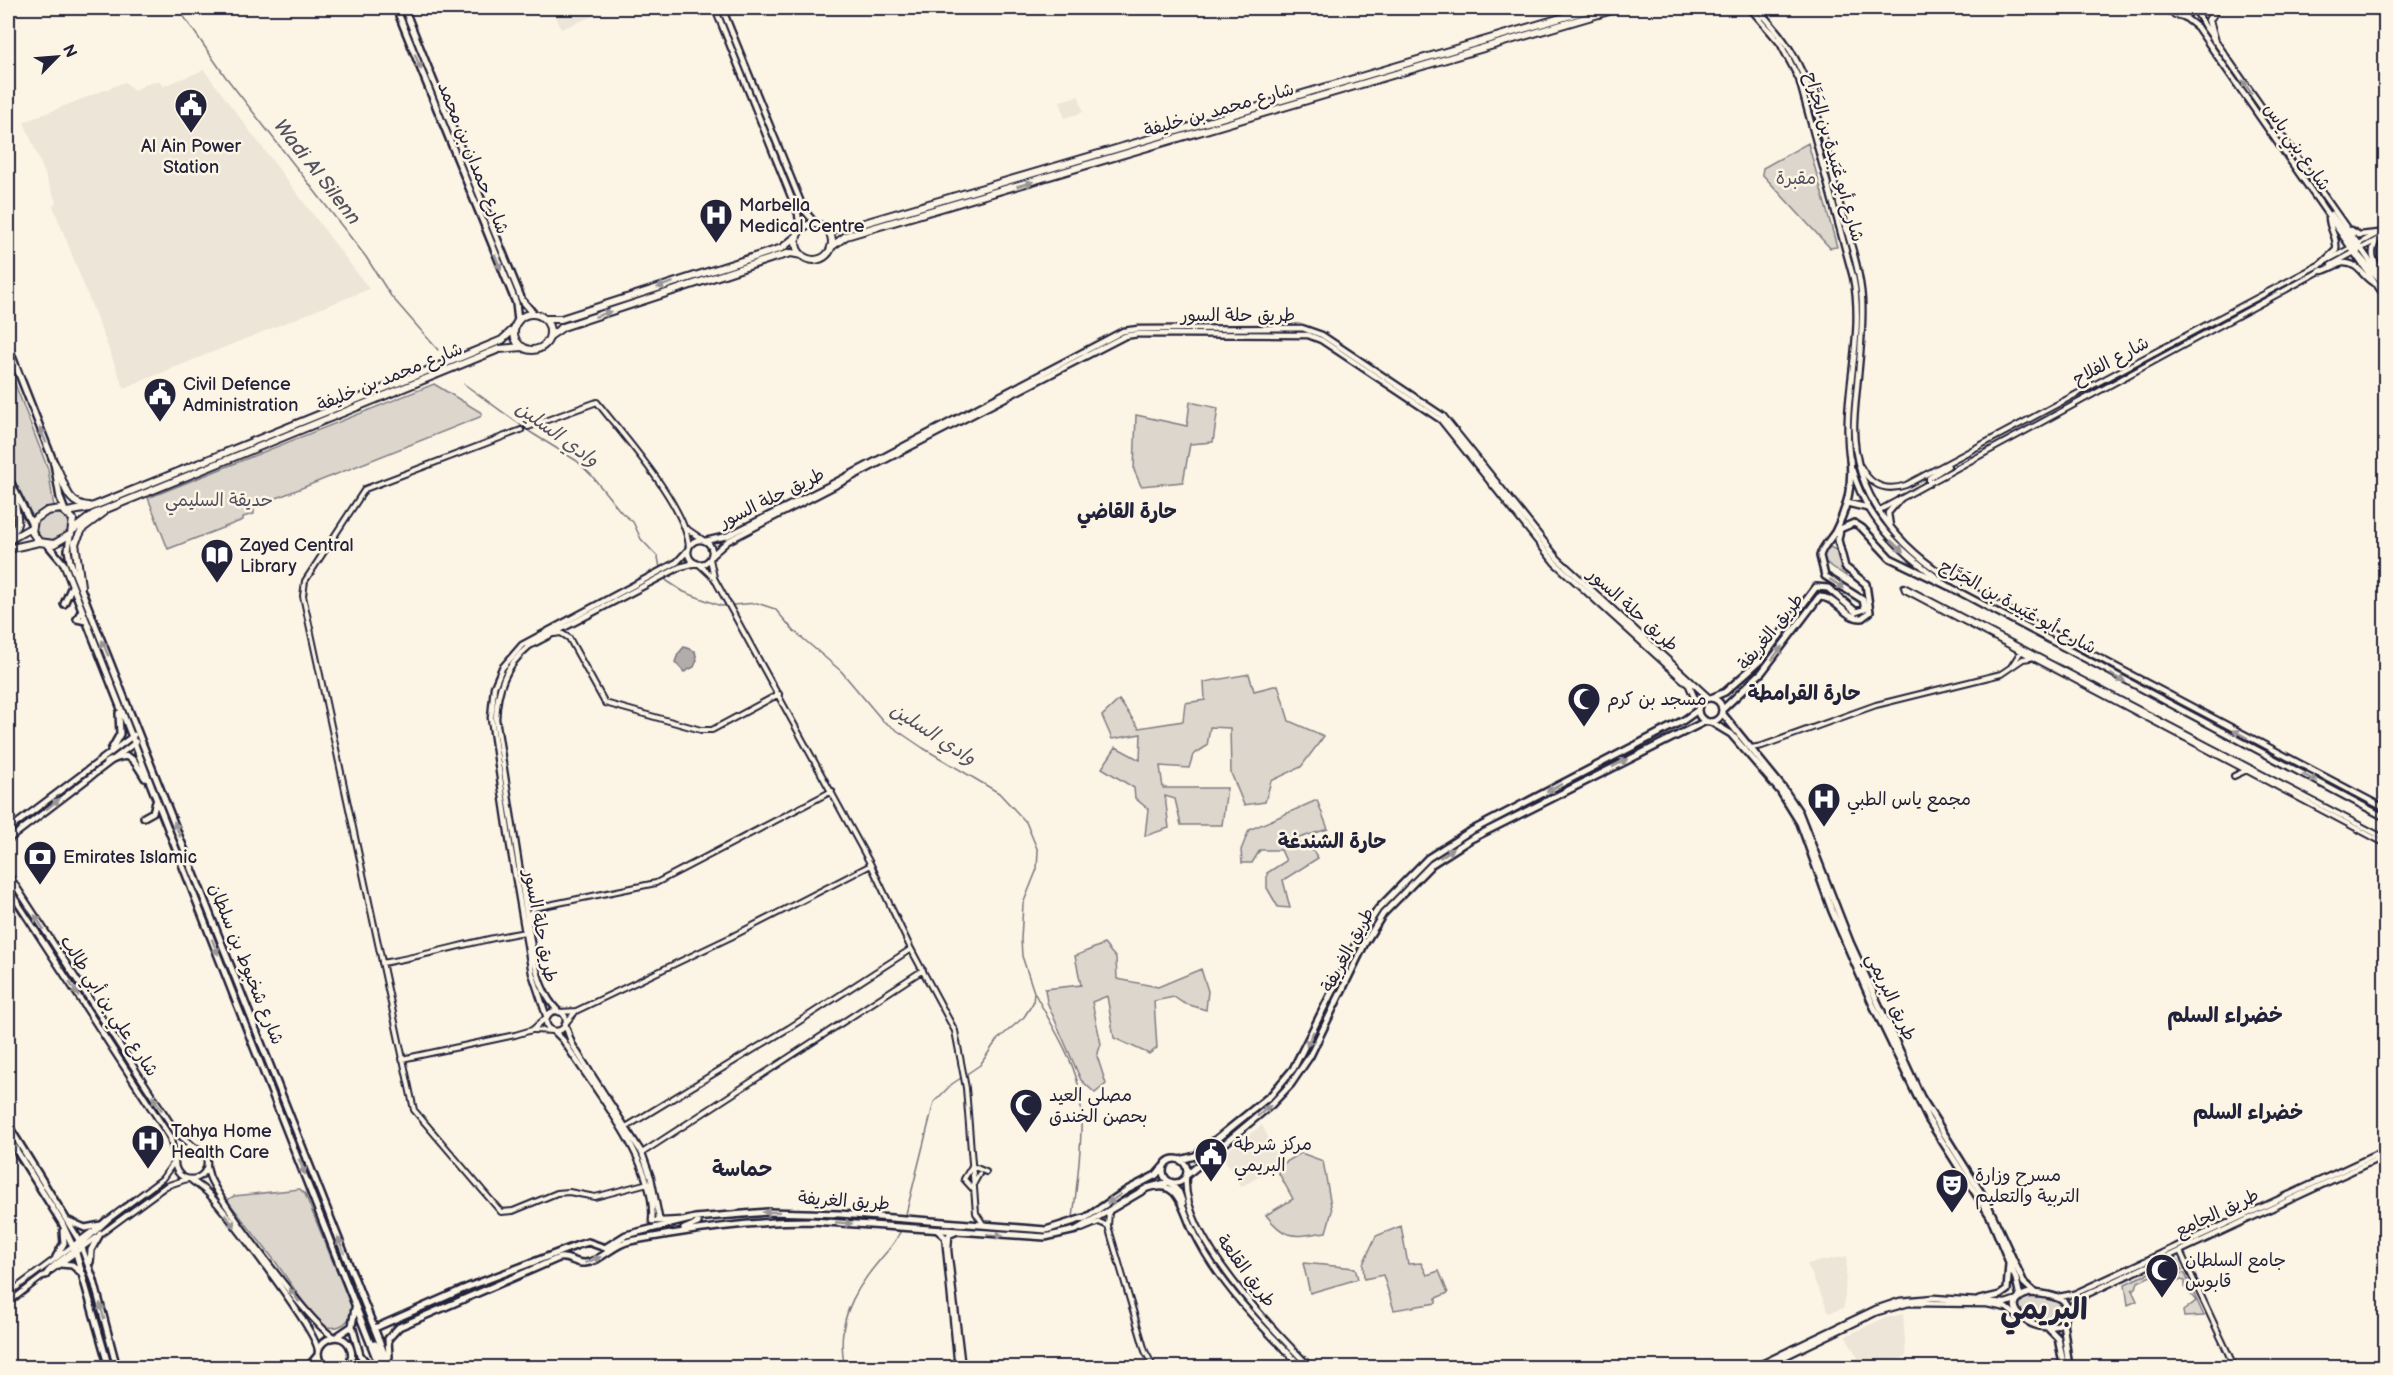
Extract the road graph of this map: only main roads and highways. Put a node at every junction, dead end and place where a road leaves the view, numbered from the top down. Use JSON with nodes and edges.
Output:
{"nodes":[{"id":1,"x":396,"y":8,"type":"edge"},
{"id":2,"x":404,"y":8,"type":"edge"},
{"id":3,"x":715,"y":8,"type":"edge"},
{"id":4,"x":722,"y":8,"type":"edge"},
{"id":5,"x":1594,"y":8,"type":"edge"},
{"id":6,"x":1618,"y":8,"type":"edge"},
{"id":7,"x":1750,"y":8,"type":"edge"},
{"id":8,"x":1758,"y":8,"type":"edge"},
{"id":9,"x":2167,"y":8,"type":"edge"},
{"id":10,"x":2196,"y":8,"type":"edge"},
{"id":11,"x":2217,"y":8,"type":"edge"},
{"id":12,"x":1763,"y":15,"type":"joint"},
{"id":13,"x":2183,"y":16,"type":"junction"},
{"id":14,"x":2215,"y":41,"type":"junction"},
{"id":15,"x":2324,"y":209,"type":"junction"},
{"id":16,"x":2329,"y":217,"type":"junction"},
{"id":17,"x":2341,"y":221,"type":"junction"},
{"id":18,"x":816,"y":224,"type":"junction"},
{"id":19,"x":825,"y":228,"type":"junction"},
{"id":20,"x":2379,"y":233,"type":"road end"},
{"id":21,"x":798,"y":234,"type":"junction"},
{"id":22,"x":2377,"y":240,"type":"road end"},
{"id":23,"x":831,"y":247,"type":"junction"},
{"id":24,"x":2356,"y":249,"type":"junction"},
{"id":25,"x":802,"y":255,"type":"junction"},
{"id":26,"x":2376,"y":284,"type":"junction"},
{"id":27,"x":2385,"y":284,"type":"edge"},
{"id":28,"x":2385,"y":298,"type":"edge"},
{"id":29,"x":534,"y":314,"type":"junction"},
{"id":30,"x":544,"y":319,"type":"junction"},
{"id":31,"x":516,"y":325,"type":"junction"},
{"id":32,"x":550,"y":336,"type":"junction"},
{"id":33,"x":8,"y":346,"type":"edge"},
{"id":34,"x":523,"y":347,"type":"junction"},
{"id":35,"x":1850,"y":459,"type":"junction"},
{"id":36,"x":54,"y":463,"type":"junction"},
{"id":37,"x":8,"y":477,"type":"edge"},
{"id":38,"x":15,"y":494,"type":"junction"},
{"id":39,"x":1900,"y":499,"type":"road end"},
{"id":40,"x":1847,"y":503,"type":"junction"},
{"id":41,"x":99,"y":504,"type":"junction"},
{"id":42,"x":111,"y":507,"type":"junction"},
{"id":43,"x":1868,"y":508,"type":"junction"},
{"id":44,"x":66,"y":511,"type":"junction"},
{"id":45,"x":1878,"y":511,"type":"junction"},
{"id":46,"x":32,"y":526,"type":"junction"},
{"id":47,"x":72,"y":533,"type":"junction"},
{"id":48,"x":1894,"y":534,"type":"junction"},
{"id":49,"x":8,"y":539,"type":"edge"},
{"id":50,"x":704,"y":541,"type":"junction"},
{"id":51,"x":39,"y":542,"type":"junction"},
{"id":52,"x":48,"y":545,"type":"junction"},
{"id":53,"x":8,"y":549,"type":"edge"},
{"id":54,"x":688,"y":549,"type":"junction"},
{"id":55,"x":711,"y":557,"type":"junction"},
{"id":56,"x":697,"y":564,"type":"junction"},
{"id":57,"x":665,"y":572,"type":"junction"},
{"id":58,"x":657,"y":576,"type":"junction"},
{"id":59,"x":72,"y":586,"type":"junction"},
{"id":60,"x":81,"y":586,"type":"junction"},
{"id":61,"x":1948,"y":586,"type":"junction"},
{"id":62,"x":64,"y":604,"type":"dead end"},
{"id":63,"x":1794,"y":614,"type":"junction"},
{"id":64,"x":1801,"y":619,"type":"junction"},
{"id":65,"x":110,"y":682,"type":"junction"},
{"id":66,"x":1710,"y":698,"type":"junction"},
{"id":67,"x":117,"y":700,"type":"junction"},
{"id":68,"x":1698,"y":708,"type":"junction"},
{"id":69,"x":1722,"y":711,"type":"junction"},
{"id":70,"x":1708,"y":722,"type":"junction"},
{"id":71,"x":136,"y":725,"type":"junction"},
{"id":72,"x":140,"y":736,"type":"junction"},
{"id":73,"x":132,"y":740,"type":"junction"},
{"id":74,"x":111,"y":750,"type":"junction"},
{"id":75,"x":106,"y":763,"type":"junction"},
{"id":76,"x":150,"y":785,"type":"junction"},
{"id":77,"x":157,"y":801,"type":"junction"},
{"id":78,"x":2375,"y":803,"type":"junction"},
{"id":79,"x":2385,"y":803,"type":"edge"},
{"id":80,"x":2385,"y":809,"type":"edge"},
{"id":81,"x":164,"y":818,"type":"junction"},
{"id":82,"x":2385,"y":818,"type":"edge"},
{"id":83,"x":8,"y":828,"type":"edge"},
{"id":84,"x":8,"y":842,"type":"edge"},
{"id":85,"x":8,"y":873,"type":"edge"},
{"id":86,"x":9,"y":889,"type":"edge"},
{"id":87,"x":8,"y":903,"type":"edge"},
{"id":88,"x":527,"y":932,"type":"junction"},
{"id":89,"x":1334,"y":987,"type":"junction"},
{"id":90,"x":559,"y":1012,"type":"junction"},
{"id":91,"x":546,"y":1018,"type":"junction"},
{"id":92,"x":1328,"y":1019,"type":"junction"},
{"id":93,"x":565,"y":1024,"type":"junction"},
{"id":94,"x":554,"y":1031,"type":"junction"},
{"id":95,"x":8,"y":1125,"type":"edge"},
{"id":96,"x":8,"y":1137,"type":"edge"},
{"id":97,"x":194,"y":1147,"type":"junction"},
{"id":98,"x":2385,"y":1150,"type":"edge"},
{"id":99,"x":2385,"y":1155,"type":"edge"},
{"id":100,"x":175,"y":1159,"type":"junction"},
{"id":101,"x":1180,"y":1160,"type":"junction"},
{"id":102,"x":207,"y":1167,"type":"junction"},
{"id":103,"x":1163,"y":1167,"type":"junction"},
{"id":104,"x":1186,"y":1176,"type":"junction"},
{"id":105,"x":189,"y":1179,"type":"junction"},
{"id":106,"x":1170,"y":1182,"type":"junction"},
{"id":107,"x":1147,"y":1188,"type":"junction"},
{"id":108,"x":57,"y":1216,"type":"junction"},
{"id":109,"x":654,"y":1217,"type":"junction"},
{"id":110,"x":696,"y":1218,"type":"junction"},
{"id":111,"x":65,"y":1222,"type":"junction"},
{"id":112,"x":663,"y":1223,"type":"junction"},
{"id":113,"x":936,"y":1230,"type":"junction"},
{"id":114,"x":683,"y":1231,"type":"junction"},
{"id":115,"x":957,"y":1232,"type":"junction"},
{"id":116,"x":667,"y":1233,"type":"junction"},
{"id":117,"x":1194,"y":1233,"type":"junction"},
{"id":118,"x":100,"y":1234,"type":"road end"},
{"id":119,"x":78,"y":1247,"type":"junction"},
{"id":120,"x":56,"y":1257,"type":"road end"},
{"id":121,"x":2010,"y":1263,"type":"junction"},
{"id":122,"x":60,"y":1264,"type":"road end"},
{"id":123,"x":518,"y":1272,"type":"junction"},
{"id":124,"x":46,"y":1275,"type":"road end"},
{"id":125,"x":84,"y":1275,"type":"junction"},
{"id":126,"x":94,"y":1281,"type":"junction"},
{"id":127,"x":97,"y":1292,"type":"junction"},
{"id":128,"x":2036,"y":1293,"type":"junction"},
{"id":129,"x":354,"y":1297,"type":"junction"},
{"id":130,"x":2059,"y":1297,"type":"junction"},
{"id":131,"x":2019,"y":1298,"type":"junction"},
{"id":132,"x":363,"y":1299,"type":"junction"},
{"id":133,"x":1980,"y":1300,"type":"junction"},
{"id":134,"x":419,"y":1308,"type":"junction"},
{"id":135,"x":2067,"y":1313,"type":"junction"},
{"id":136,"x":423,"y":1317,"type":"junction"},
{"id":137,"x":2018,"y":1317,"type":"junction"},
{"id":138,"x":395,"y":1319,"type":"junction"},
{"id":139,"x":2063,"y":1322,"type":"junction"},
{"id":140,"x":2042,"y":1325,"type":"junction"},
{"id":141,"x":352,"y":1326,"type":"junction"},
{"id":142,"x":375,"y":1328,"type":"junction"},
{"id":143,"x":1833,"y":1333,"type":"junction"},
{"id":144,"x":1843,"y":1335,"type":"dead end"},
{"id":145,"x":335,"y":1337,"type":"junction"},
{"id":146,"x":371,"y":1345,"type":"junction"},
{"id":147,"x":319,"y":1353,"type":"junction"},
{"id":148,"x":370,"y":1367,"type":"edge"},
{"id":149,"x":1302,"y":1367,"type":"edge"},
{"id":150,"x":109,"y":1368,"type":"edge"},
{"id":151,"x":117,"y":1368,"type":"edge"},
{"id":152,"x":307,"y":1368,"type":"edge"},
{"id":153,"x":325,"y":1368,"type":"edge"},
{"id":154,"x":347,"y":1368,"type":"edge"},
{"id":155,"x":380,"y":1368,"type":"edge"},
{"id":156,"x":389,"y":1368,"type":"edge"},
{"id":157,"x":960,"y":1368,"type":"edge"},
{"id":158,"x":1311,"y":1368,"type":"edge"},
{"id":159,"x":1753,"y":1368,"type":"edge"},
{"id":160,"x":1761,"y":1368,"type":"edge"},
{"id":161,"x":2064,"y":1368,"type":"edge"},
{"id":162,"x":2069,"y":1368,"type":"edge"}],
"edges":[{"from":1,"to":31,"type":"main road","name":"شارع حمدان بن محمد","one_way":true},
{"from":2,"to":29,"type":"main road","name":"شارع حمدان بن محمد"},
{"from":3,"to":21,"type":"main road"},
{"from":4,"to":18,"type":"main road"},
{"from":5,"to":19,"type":"highway","name":"شارع محمد بن خليفة"},
{"from":23,"to":6,"type":"highway","name":"شارع محمد بن خليفة","one_way":true},
{"from":7,"to":35,"type":"main road","name":"شارع أبو عُبَيدة بن الجَرَّاح"},
{"from":8,"to":12,"type":"highway"},
{"from":9,"to":13,"type":"highway"},
{"from":10,"to":13,"type":"highway"},
{"from":10,"to":14,"type":"main road","name":"شارع بني ياس"},
{"from":11,"to":14,"type":"highway"},
{"from":12,"to":45,"type":"main road","name":"شارع أبو عُبَيدة بن الجَرَّاح"},
{"from":13,"to":15,"type":"main road","name":"شارع بني ياس"},
{"from":17,"to":14,"type":"main road","name":"شارع بني ياس","one_way":true},
{"from":15,"to":16,"type":"main road","name":"شارع بني ياس"},
{"from":15,"to":24,"type":"main road"},
{"from":16,"to":24,"type":"main road","name":"شارع بني ياس"},
{"from":16,"to":26,"type":"main road"},
{"from":17,"to":20,"type":"main road"},
{"from":17,"to":24,"type":"main road","name":"شارع بني ياس"},
{"from":18,"to":19,"type":"highway"},
{"from":18,"to":21,"type":"highway"},
{"from":19,"to":23,"type":"highway"},
{"from":21,"to":25,"type":"highway"},
{"from":21,"to":30,"type":"highway","one_way":true},
{"from":22,"to":27,"type":"main road"},
{"from":23,"to":25,"type":"highway"},
{"from":24,"to":26,"type":"main road","name":"شارع بني ياس"},
{"from":24,"to":27,"type":"main road"},
{"from":32,"to":25,"type":"highway","one_way":true},
{"from":26,"to":28,"type":"main road","name":"شارع بني ياس"},
{"from":29,"to":30,"type":"highway"},
{"from":29,"to":31,"type":"highway"},
{"from":30,"to":32,"type":"highway"},
{"from":31,"to":34,"type":"highway"},
{"from":31,"to":41,"type":"highway","name":"شارع محمد بن خليفة"},
{"from":32,"to":34,"type":"highway"},
{"from":36,"to":33,"type":"main road","one_way":true},
{"from":34,"to":42,"type":"highway","name":"شارع محمد بن خليفة"},
{"from":35,"to":40,"type":"main road","name":"طريق الغريفة"},
{"from":35,"to":43,"type":"main road","name":"شارع أبو عُبَيدة بن الجَرَّاح"},
{"from":35,"to":45,"type":"main road"},
{"from":36,"to":41,"type":"highway"},
{"from":36,"to":44,"type":"main road"},
{"from":37,"to":38,"type":"main road"},
{"from":38,"to":46,"type":"main road"},
{"from":38,"to":49,"type":"highway"},
{"from":39,"to":48,"type":"main road"},
{"from":40,"to":43,"type":"main road"},
{"from":40,"to":63,"type":"main road","name":"طريق الغريفة","one_way":true},
{"from":41,"to":44,"type":"highway","name":"شارع محمد بن خليفة"},
{"from":42,"to":47,"type":"highway","name":"شارع محمد بن خليفة"},
{"from":42,"to":60,"type":"highway"},
{"from":43,"to":61,"type":"main road","name":"شارع أبو عُبَيدة بن الجَرَّاح","one_way":true},
{"from":44,"to":46,"type":"highway"},
{"from":44,"to":47,"type":"highway"},
{"from":45,"to":48,"type":"main road","name":"شارع أبو عُبَيدة بن الجَرَّاح"},
{"from":46,"to":49,"type":"highway"},
{"from":46,"to":51,"type":"highway"},
{"from":47,"to":52,"type":"highway"},
{"from":47,"to":60,"type":"main road","name":"شارع شخبوط بن سلطان"},
{"from":78,"to":48,"type":"main road","name":"شارع أبو عُبَيدة بن الجَرَّاح","one_way":true},
{"from":50,"to":54,"type":"main road"},
{"from":50,"to":55,"type":"main road"},
{"from":50,"to":66,"type":"main road","name":"طريق حلة السور"},
{"from":51,"to":52,"type":"highway"},
{"from":51,"to":53,"type":"highway"},
{"from":52,"to":59,"type":"main road","name":"شارع شخبوط بن سلطان"},
{"from":54,"to":56,"type":"main road"},
{"from":54,"to":57,"type":"main road","name":"طريق حلة السور"},
{"from":55,"to":56,"type":"main road"},
{"from":55,"to":68,"type":"main road","name":"طريق حلة السور"},
{"from":56,"to":57,"type":"main road","name":"طريق حلة السور"},
{"from":57,"to":58,"type":"main road","name":"طريق حلة السور"},
{"from":58,"to":88,"type":"main road","name":"طريق حلة السور"},
{"from":58,"to":88,"type":"main road","name":"طريق حلة السور"},
{"from":59,"to":62,"type":"main road"},
{"from":59,"to":65,"type":"main road","name":"شارع شخبوط بن سلطان"},
{"from":71,"to":60,"type":"main road","name":"شارع شخبوط بن سلطان","one_way":true},
{"from":61,"to":64,"type":"main road","name":"طريق الغريفة"},
{"from":61,"to":82,"type":"main road","name":"شارع أبو عُبَيدة بن الجَرَّاح","one_way":true},
{"from":63,"to":64,"type":"main road"},
{"from":63,"to":66,"type":"main road","name":"طريق الغريفة"},
{"from":69,"to":64,"type":"main road","name":"طريق الغريفة","one_way":true},
{"from":65,"to":67,"type":"main road","name":"شارع شخبوط بن سلطان"},
{"from":65,"to":71,"type":"main road"},
{"from":66,"to":68,"type":"main road"},
{"from":66,"to":69,"type":"main road"},
{"from":67,"to":73,"type":"main road","name":"شارع شخبوط بن سلطان"},
{"from":67,"to":74,"type":"main road"},
{"from":68,"to":70,"type":"main road"},
{"from":68,"to":89,"type":"main road","name":"طريق الغريفة","one_way":true},
{"from":69,"to":70,"type":"main road"},
{"from":69,"to":128,"type":"main road","name":"طريق البريمي"},
{"from":92,"to":70,"type":"main road","name":"طريق الغريفة","one_way":true},
{"from":70,"to":121,"type":"main road","name":"طريق البريمي"},
{"from":71,"to":72,"type":"main road","name":"شارع شخبوط بن سلطان"},
{"from":72,"to":73,"type":"main road"},
{"from":132,"to":72,"type":"main road","name":"شارع شخبوط بن سلطان","one_way":true},
{"from":73,"to":74,"type":"main road"},
{"from":73,"to":75,"type":"main road"},
{"from":73,"to":76,"type":"main road","name":"شارع شخبوط بن سلطان"},
{"from":74,"to":83,"type":"main road"},
{"from":75,"to":76,"type":"main road"},
{"from":84,"to":75,"type":"main road","one_way":true},
{"from":76,"to":77,"type":"main road","name":"شارع شخبوط بن سلطان"},
{"from":77,"to":81,"type":"main road","name":"شارع شخبوط بن سلطان"},
{"from":77,"to":81,"type":"main road"},
{"from":78,"to":79,"type":"main road"},
{"from":78,"to":80,"type":"main road","name":"شارع أبو عُبَيدة بن الجَرَّاح"},
{"from":81,"to":129,"type":"main road","name":"شارع شخبوط بن سلطان","one_way":true},
{"from":97,"to":85,"type":"main road","name":"شارع علي بن أبي طالب","one_way":true},
{"from":86,"to":87,"type":"main road"},
{"from":86,"to":100,"type":"main road","name":"شارع علي بن أبي طالب","one_way":true},
{"from":88,"to":90,"type":"main road","name":"طريق حلة السور"},
{"from":88,"to":91,"type":"main road","name":"طريق حلة السور"},
{"from":89,"to":92,"type":"main road"},
{"from":89,"to":101,"type":"main road","name":"طريق الغريفة","one_way":true},
{"from":90,"to":91,"type":"main road"},
{"from":90,"to":93,"type":"main road"},
{"from":91,"to":94,"type":"main road"},
{"from":104,"to":92,"type":"main road","name":"طريق الغريفة","one_way":true},
{"from":93,"to":94,"type":"main road"},
{"from":93,"to":109,"type":"main road"},
{"from":94,"to":109,"type":"main road"},
{"from":95,"to":111,"type":"main road"},
{"from":96,"to":108,"type":"main road"},
{"from":97,"to":100,"type":"main road"},
{"from":97,"to":102,"type":"main road"},
{"from":98,"to":130,"type":"main road","name":"طريق الجامع"},
{"from":99,"to":135,"type":"main road","name":"طريق الجامع"},
{"from":100,"to":105,"type":"main road"},
{"from":101,"to":103,"type":"main road"},
{"from":101,"to":104,"type":"main road"},
{"from":102,"to":105,"type":"main road"},
{"from":145,"to":102,"type":"main road","one_way":true},
{"from":103,"to":106,"type":"main road"},
{"from":103,"to":110,"type":"main road","name":"طريق الغريفة","one_way":true},
{"from":104,"to":106,"type":"main road"},
{"from":104,"to":158,"type":"main road","name":"طريق القلعة"},
{"from":105,"to":147,"type":"main road","one_way":true},
{"from":106,"to":107,"type":"main road","name":"طريق الغريفة"},
{"from":106,"to":117,"type":"main road","name":"طريق القلعة"},
{"from":115,"to":107,"type":"main road","name":"طريق الغريفة","one_way":true},
{"from":107,"to":117,"type":"main road"},
{"from":108,"to":111,"type":"main road"},
{"from":108,"to":119,"type":"main road"},
{"from":109,"to":112,"type":"main road"},
{"from":110,"to":112,"type":"main road","name":"طريق الغريفة"},
{"from":110,"to":114,"type":"main road"},
{"from":111,"to":119,"type":"main road"},
{"from":111,"to":119,"type":"main road"},
{"from":111,"to":120,"type":"main road"},
{"from":112,"to":116,"type":"main road"},
{"from":112,"to":123,"type":"main road","name":"طريق الغريفة"},
{"from":114,"to":113,"type":"main road","name":"طريق الغريفة","one_way":true},
{"from":113,"to":115,"type":"main road","name":"طريق الغريفة"},
{"from":113,"to":157,"type":"main road"},
{"from":114,"to":116,"type":"main road","name":"طريق الغريفة"},
{"from":115,"to":157,"type":"main road"},
{"from":123,"to":116,"type":"main road","name":"طريق الغريفة","one_way":true},
{"from":117,"to":149,"type":"main road","name":"طريق القلعة"},
{"from":118,"to":126,"type":"main road"},
{"from":119,"to":124,"type":"main road"},
{"from":119,"to":125,"type":"main road"},
{"from":119,"to":126,"type":"main road"},
{"from":119,"to":127,"type":"main road"},
{"from":121,"to":131,"type":"main road","name":"طريق البريمي"},
{"from":121,"to":133,"type":"main road"},
{"from":122,"to":125,"type":"main road"},
{"from":123,"to":134,"type":"main road"},
{"from":123,"to":136,"type":"main road"},
{"from":125,"to":150,"type":"main road"},
{"from":126,"to":127,"type":"main road"},
{"from":151,"to":127,"type":"main road","one_way":true},
{"from":128,"to":130,"type":"main road"},
{"from":128,"to":131,"type":"main road"},
{"from":129,"to":141,"type":"main road"},
{"from":129,"to":146,"type":"main road","name":"شارع شخبوط بن سلطان"},
{"from":130,"to":135,"type":"main road"},
{"from":131,"to":133,"type":"main road"},
{"from":131,"to":137,"type":"main road"},
{"from":132,"to":138,"type":"main road"},
{"from":132,"to":142,"type":"main road","name":"شارع شخبوط بن سلطان"},
{"from":133,"to":159,"type":"main road"},
{"from":134,"to":136,"type":"main road"},
{"from":134,"to":138,"type":"main road"},
{"from":135,"to":139,"type":"main road"},
{"from":136,"to":156,"type":"main road"},
{"from":137,"to":140,"type":"main road"},
{"from":137,"to":143,"type":"main road"},
{"from":138,"to":142,"type":"main road"},
{"from":139,"to":140,"type":"main road"},
{"from":139,"to":162,"type":"main road"},
{"from":140,"to":161,"type":"main road"},
{"from":141,"to":145,"type":"main road"},
{"from":141,"to":148,"type":"main road"},
{"from":142,"to":156,"type":"main road","name":"شارع شخبوط بن سلطان"},
{"from":143,"to":144,"type":"main road"},
{"from":143,"to":160,"type":"main road"},
{"from":145,"to":147,"type":"main road"},
{"from":145,"to":154,"type":"main road"},
{"from":146,"to":155,"type":"main road","name":"شارع شخبوط بن سلطان"},
{"from":146,"to":156,"type":"main road"},
{"from":147,"to":152,"type":"main road"},
{"from":147,"to":153,"type":"main road"},
{"from":148,"to":154,"type":"main road"}]}
